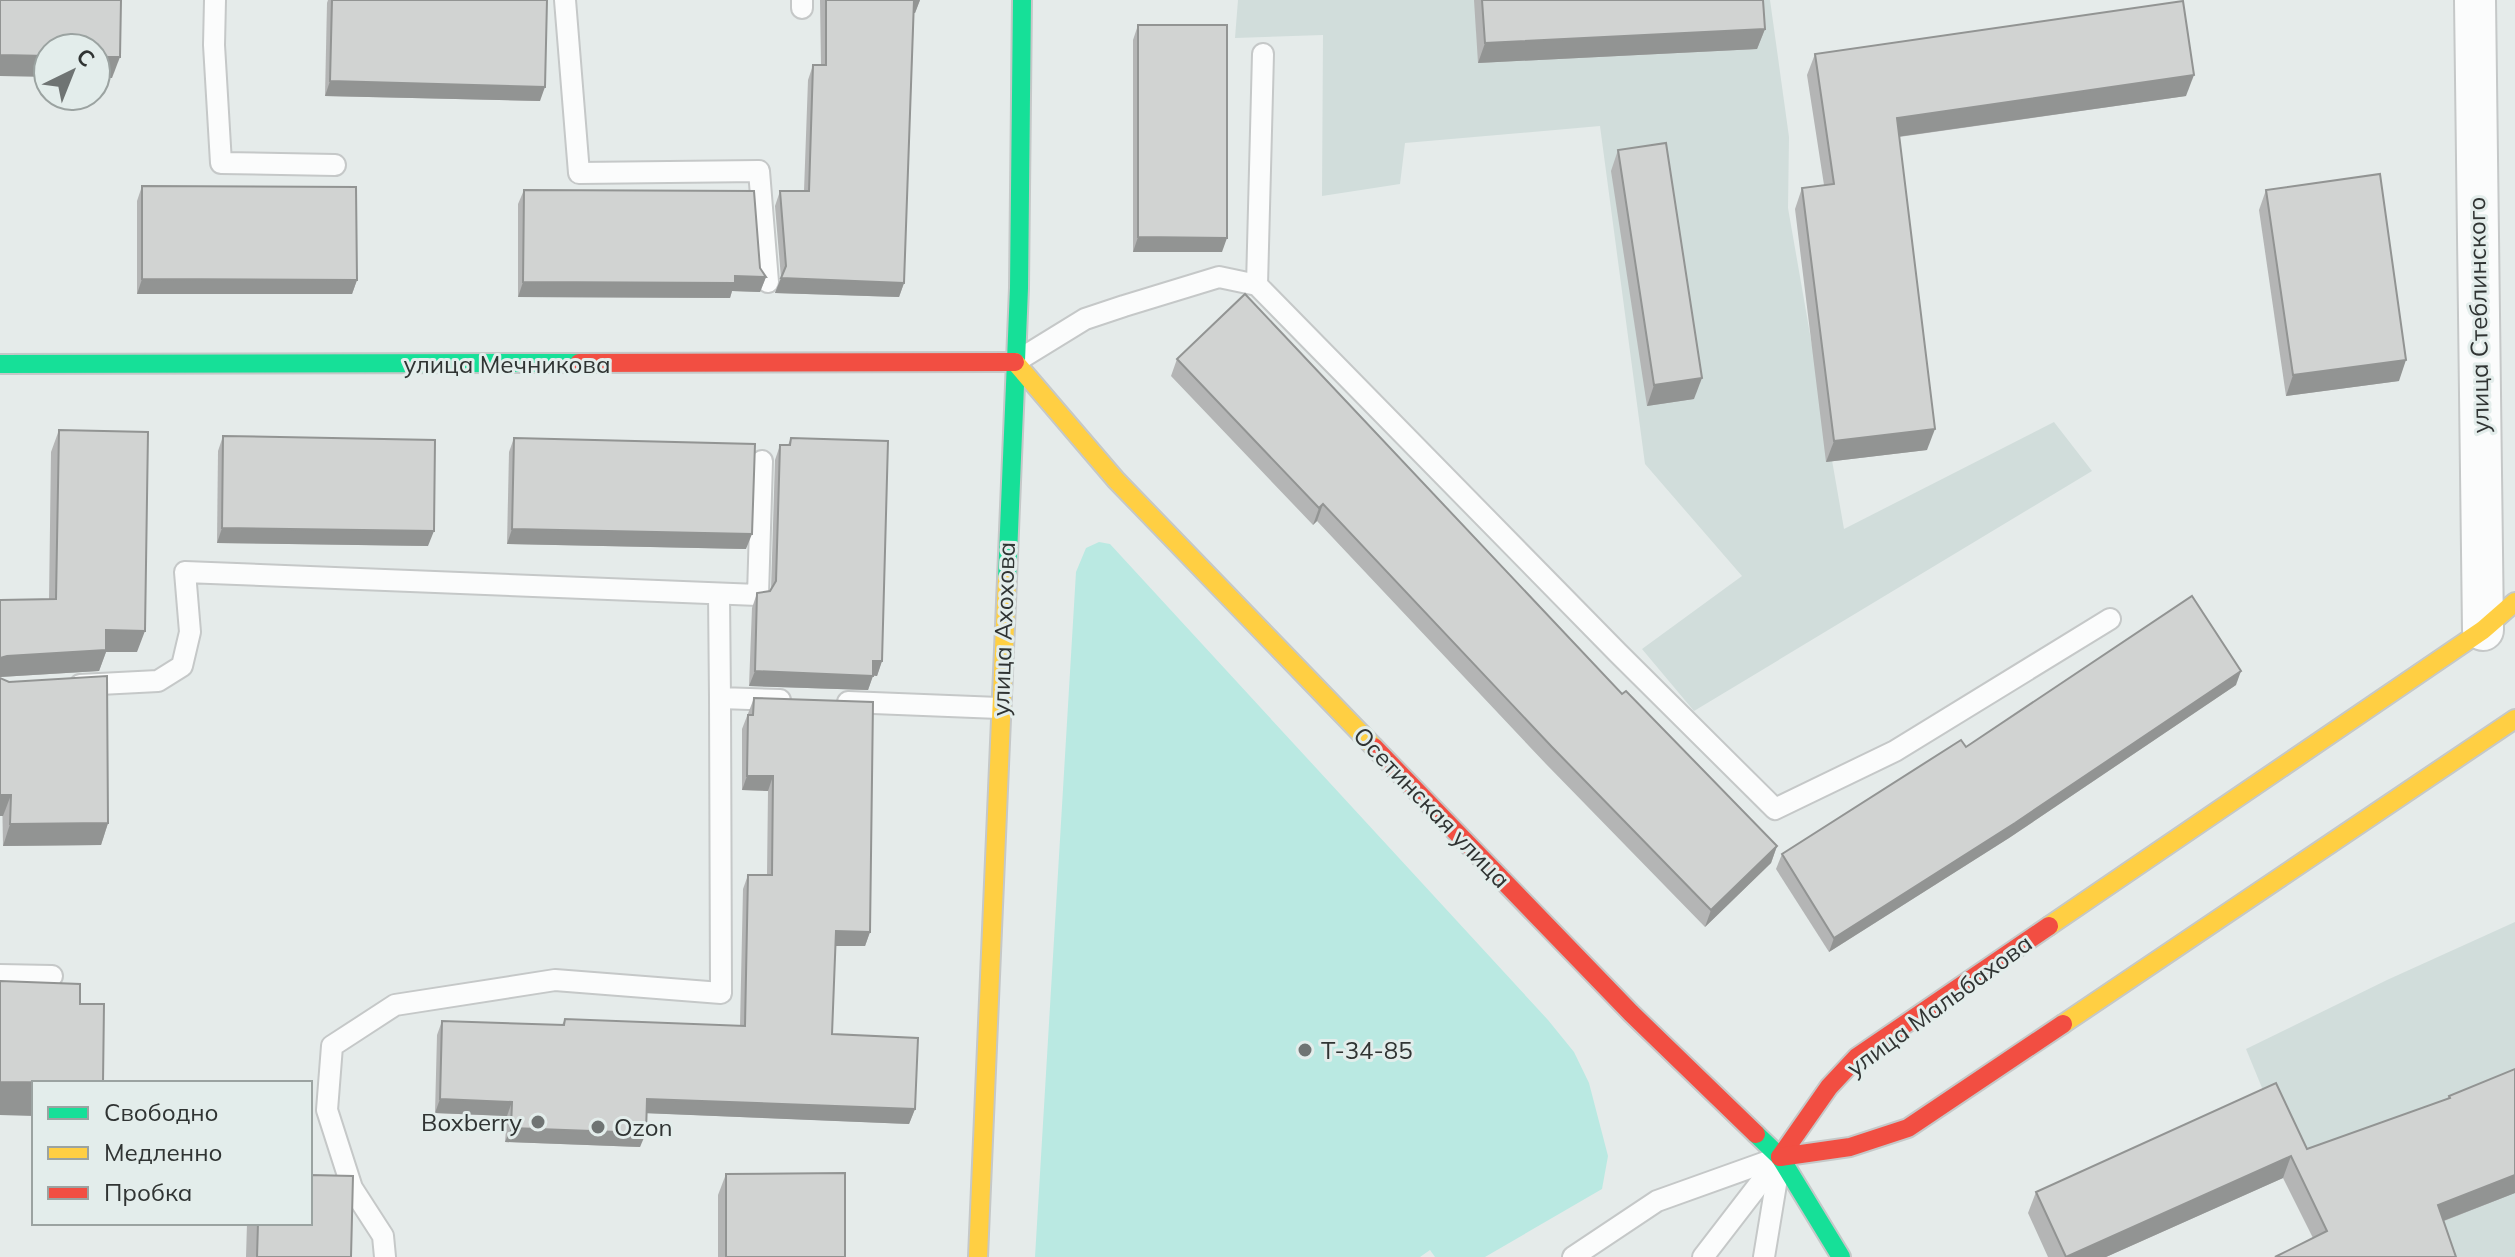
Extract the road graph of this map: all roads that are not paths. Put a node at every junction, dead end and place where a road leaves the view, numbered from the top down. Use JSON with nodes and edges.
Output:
{"nodes":[{"id":1,"x":215,"y":0,"type":"edge"},
{"id":2,"x":565,"y":0,"type":"edge"},
{"id":3,"x":1022,"y":0,"type":"edge"},
{"id":4,"x":2475,"y":0,"type":"edge"},
{"id":5,"x":1263,"y":54,"type":"dead end"},
{"id":6,"x":335,"y":165,"type":"dead end"},
{"id":7,"x":768,"y":282,"type":"dead end"},
{"id":8,"x":1257,"y":285,"type":"junction"},
{"id":9,"x":1015,"y":362,"type":"junction"},
{"id":10,"x":0,"y":364,"type":"edge"},
{"id":11,"x":762,"y":461,"type":"dead end"},
{"id":12,"x":719,"y":594,"type":"junction"},
{"id":13,"x":2515,"y":602,"type":"edge"},
{"id":14,"x":2110,"y":619,"type":"dead end"},
{"id":15,"x":2483,"y":630,"type":"junction"},
{"id":16,"x":63,"y":686,"type":"edge"},
{"id":17,"x":720,"y":698,"type":"junction"},
{"id":18,"x":798,"y":701,"type":"edge"},
{"id":19,"x":829,"y":702,"type":"edge"},
{"id":20,"x":999,"y":708,"type":"junction"},
{"id":21,"x":2515,"y":719,"type":"edge"},
{"id":22,"x":0,"y":975,"type":"edge"},
{"id":23,"x":52,"y":976,"type":"dead end"},
{"id":24,"x":1780,"y":1157,"type":"junction"},
{"id":25,"x":385,"y":1257,"type":"edge"},
{"id":26,"x":978,"y":1257,"type":"edge"},
{"id":27,"x":1573,"y":1257,"type":"edge"},
{"id":28,"x":1703,"y":1257,"type":"edge"},
{"id":29,"x":1764,"y":1257,"type":"edge"},
{"id":30,"x":1841,"y":1257,"type":"edge"}],
"edges":[{"from":1,"to":6,"type":"lane"},
{"from":2,"to":7,"type":"lane"},
{"from":3,"to":9,"type":"main road","name":"улица Ахохова"},
{"from":4,"to":15,"type":"street","name":"улица Стеблинского"},
{"from":5,"to":8,"type":"lane"},
{"from":8,"to":9,"type":"lane"},
{"from":8,"to":14,"type":"lane"},
{"from":9,"to":10,"type":"main road","name":"улица Мечникова"},
{"from":9,"to":20,"type":"main road","name":"улица Ахохова"},
{"from":9,"to":24,"type":"main road","name":"Осетинская улица"},
{"from":11,"to":12,"type":"lane"},
{"from":12,"to":16,"type":"lane"},
{"from":12,"to":17,"type":"lane"},
{"from":13,"to":15,"type":"main road","name":"улица Мальбахова"},
{"from":15,"to":24,"type":"main road","name":"улица Мальбахова"},
{"from":17,"to":18,"type":"lane"},
{"from":17,"to":25,"type":"lane"},
{"from":19,"to":20,"type":"lane"},
{"from":20,"to":26,"type":"main road","name":"улица Ахохова"},
{"from":21,"to":24,"type":"main road"},
{"from":22,"to":23,"type":"lane"},
{"from":24,"to":27,"type":"lane"},
{"from":24,"to":28,"type":"lane"},
{"from":24,"to":29,"type":"lane"},
{"from":24,"to":30,"type":"main road","name":"Осетинская улица"}]}
